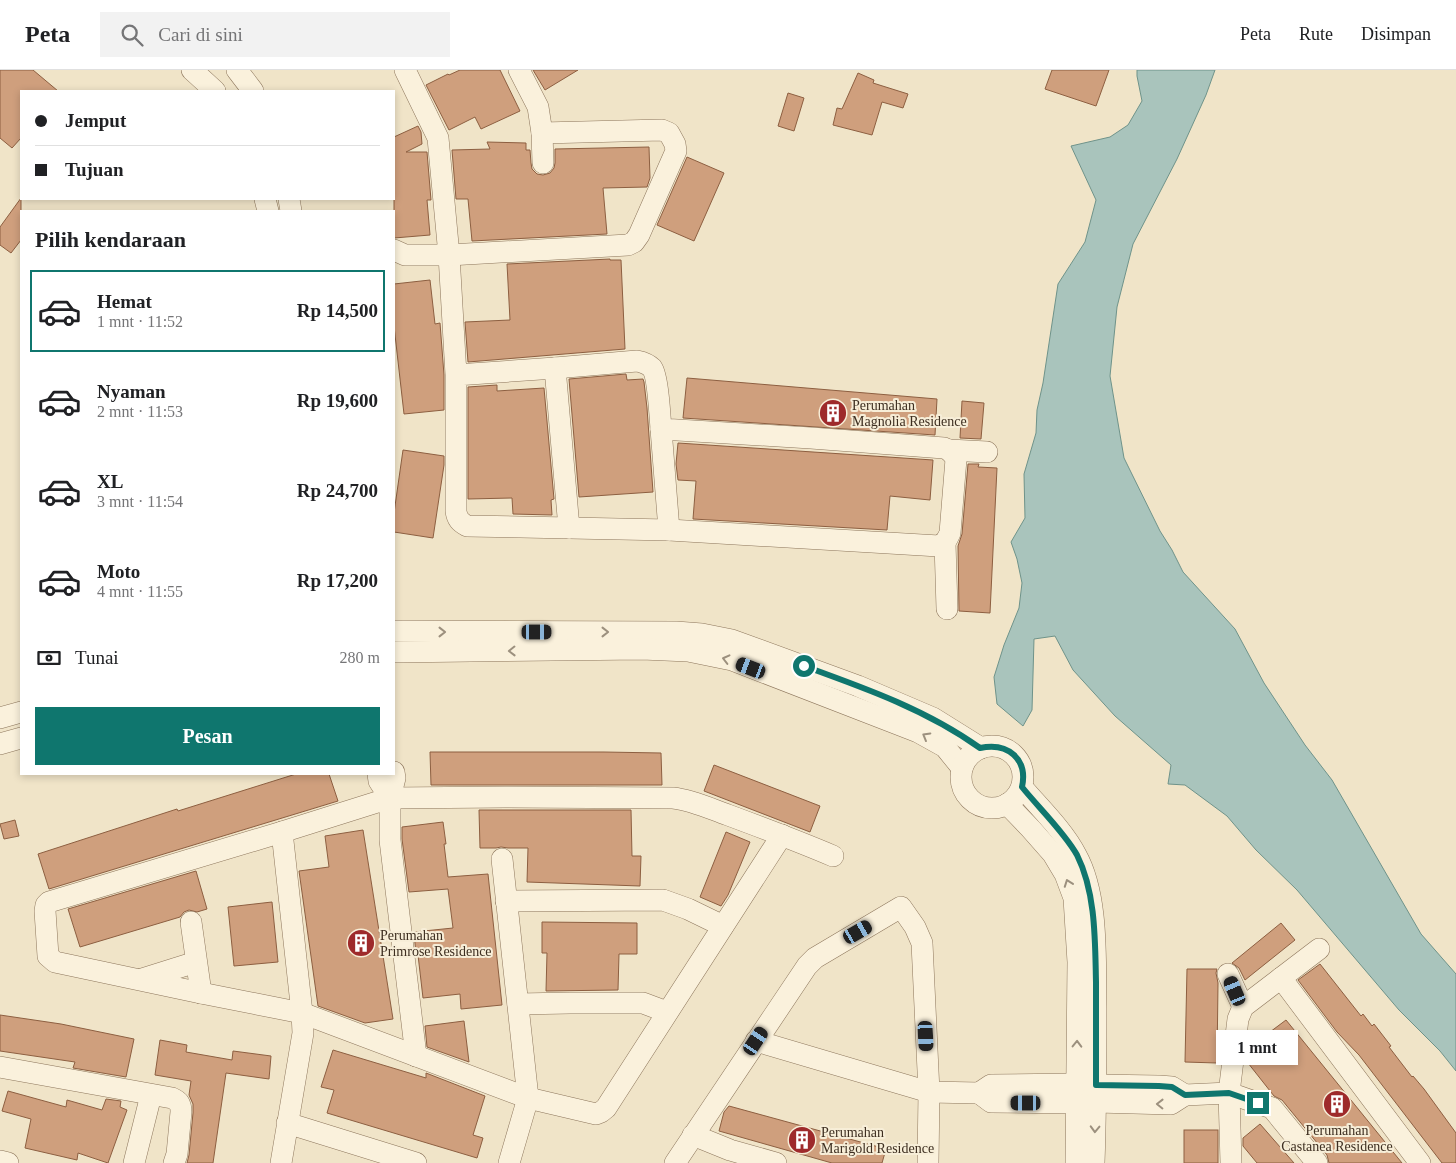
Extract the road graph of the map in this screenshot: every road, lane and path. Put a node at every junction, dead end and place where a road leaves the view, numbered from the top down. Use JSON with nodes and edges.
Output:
{"nodes":[{"id":1,"x":192,"y":70,"type":"edge"},
{"id":2,"x":237,"y":70,"type":"edge"},
{"id":3,"x":405,"y":70,"type":"edge"},
{"id":4,"x":519,"y":70,"type":"edge"},
{"id":5,"x":214,"y":90,"type":"edge"},
{"id":6,"x":253,"y":90,"type":"edge"},
{"id":7,"x":542,"y":133,"type":"junction"},
{"id":8,"x":543,"y":163,"type":"dead end"},
{"id":9,"x":398,"y":256,"type":"edge"},
{"id":10,"x":449,"y":256,"type":"junction"},
{"id":11,"x":555,"y":368,"type":"junction"},
{"id":12,"x":456,"y":375,"type":"junction"},
{"id":13,"x":661,"y":429,"type":"junction"},
{"id":14,"x":950,"y":450,"type":"junction"},
{"id":15,"x":987,"y":452,"type":"dead end"},
{"id":16,"x":569,"y":528,"type":"junction"},
{"id":17,"x":669,"y":530,"type":"junction"},
{"id":18,"x":945,"y":543,"type":"junction"},
{"id":19,"x":947,"y":609,"type":"dead end"},
{"id":20,"x":395,"y":630,"type":"edge"},
{"id":21,"x":395,"y":652,"type":"edge"},
{"id":22,"x":20,"y":712,"type":"edge"},
{"id":23,"x":0,"y":718,"type":"edge"},
{"id":24,"x":20,"y":738,"type":"edge"},
{"id":25,"x":0,"y":744,"type":"edge"},
{"id":26,"x":980,"y":748,"type":"junction"},
{"id":27,"x":962,"y":768,"type":"junction"},
{"id":28,"x":378,"y":775,"type":"edge"},
{"id":29,"x":394,"y":775,"type":"edge"},
{"id":30,"x":1022,"y":787,"type":"junction"},
{"id":31,"x":390,"y":798,"type":"junction"},
{"id":32,"x":1007,"y":804,"type":"junction"},
{"id":33,"x":282,"y":832,"type":"junction"},
{"id":34,"x":782,"y":835,"type":"junction"},
{"id":35,"x":833,"y":856,"type":"dead end"},
{"id":36,"x":502,"y":858,"type":"dead end"},
{"id":37,"x":506,"y":901,"type":"junction"},
{"id":38,"x":191,"y":922,"type":"dead end"},
{"id":39,"x":723,"y":926,"type":"junction"},
{"id":40,"x":1319,"y":950,"type":"dead end"},
{"id":41,"x":196,"y":962,"type":"junction"},
{"id":42,"x":1228,"y":974,"type":"dead end"},
{"id":43,"x":1281,"y":978,"type":"junction"},
{"id":44,"x":139,"y":980,"type":"junction"},
{"id":45,"x":201,"y":993,"type":"junction"},
{"id":46,"x":518,"y":1004,"type":"junction"},
{"id":47,"x":1242,"y":1007,"type":"junction"},
{"id":48,"x":667,"y":1012,"type":"junction"},
{"id":49,"x":302,"y":1013,"type":"junction"},
{"id":50,"x":756,"y":1041,"type":"junction"},
{"id":51,"x":416,"y":1056,"type":"junction"},
{"id":52,"x":0,"y":1067,"type":"edge"},
{"id":53,"x":929,"y":1092,"type":"junction"},
{"id":54,"x":1229,"y":1093,"type":"junction"},
{"id":55,"x":1086,"y":1094,"type":"junction"},
{"id":56,"x":151,"y":1095,"type":"junction"},
{"id":57,"x":528,"y":1098,"type":"junction"},
{"id":58,"x":287,"y":1123,"type":"junction"},
{"id":59,"x":693,"y":1135,"type":"junction"},
{"id":60,"x":0,"y":1161,"type":"edge"},
{"id":61,"x":8,"y":1163,"type":"edge"},
{"id":62,"x":134,"y":1163,"type":"edge"},
{"id":63,"x":174,"y":1163,"type":"edge"},
{"id":64,"x":281,"y":1163,"type":"edge"},
{"id":65,"x":416,"y":1163,"type":"edge"},
{"id":66,"x":509,"y":1163,"type":"edge"},
{"id":67,"x":675,"y":1163,"type":"edge"},
{"id":68,"x":776,"y":1163,"type":"edge"},
{"id":69,"x":928,"y":1163,"type":"edge"},
{"id":70,"x":1076,"y":1163,"type":"edge"},
{"id":71,"x":1094,"y":1163,"type":"edge"},
{"id":72,"x":1231,"y":1163,"type":"edge"},
{"id":73,"x":1317,"y":1163,"type":"edge"},
{"id":74,"x":1420,"y":1163,"type":"edge"}],
"edges":[{"from":1,"to":5,"type":"street"},
{"from":2,"to":6,"type":"street"},
{"from":3,"to":10,"type":"street"},
{"from":4,"to":7,"type":"street"},
{"from":7,"to":8,"type":"street"},
{"from":7,"to":10,"type":"street"},
{"from":9,"to":10,"type":"street"},
{"from":10,"to":12,"type":"street"},
{"from":11,"to":12,"type":"street"},
{"from":11,"to":13,"type":"street"},
{"from":11,"to":16,"type":"street"},
{"from":12,"to":16,"type":"street"},
{"from":13,"to":14,"type":"street"},
{"from":13,"to":17,"type":"street"},
{"from":14,"to":15,"type":"street"},
{"from":14,"to":18,"type":"street"},
{"from":16,"to":17,"type":"street"},
{"from":17,"to":18,"type":"street"},
{"from":18,"to":19,"type":"street"},
{"from":20,"to":26,"type":"street","one_way":true},
{"from":27,"to":21,"type":"street","one_way":true},
{"from":22,"to":23,"type":"street"},
{"from":24,"to":25,"type":"street"},
{"from":26,"to":27,"type":"street"},
{"from":26,"to":30,"type":"street"},
{"from":27,"to":32,"type":"street"},
{"from":28,"to":31,"type":"street"},
{"from":29,"to":31,"type":"street"},
{"from":30,"to":32,"type":"street"},
{"from":30,"to":55,"type":"street"},
{"from":31,"to":33,"type":"street"},
{"from":31,"to":34,"type":"street"},
{"from":31,"to":51,"type":"street"},
{"from":55,"to":32,"type":"street","one_way":true},
{"from":33,"to":44,"type":"street"},
{"from":33,"to":49,"type":"street"},
{"from":34,"to":35,"type":"street"},
{"from":34,"to":39,"type":"street"},
{"from":36,"to":37,"type":"street"},
{"from":37,"to":39,"type":"street"},
{"from":37,"to":46,"type":"street"},
{"from":38,"to":41,"type":"street"},
{"from":39,"to":48,"type":"street"},
{"from":40,"to":43,"type":"street"},
{"from":41,"to":44,"type":"street"},
{"from":41,"to":45,"type":"street"},
{"from":42,"to":47,"type":"street"},
{"from":43,"to":47,"type":"street"},
{"from":43,"to":74,"type":"street"},
{"from":44,"to":45,"type":"street"},
{"from":45,"to":49,"type":"street"},
{"from":46,"to":48,"type":"street"},
{"from":46,"to":57,"type":"street"},
{"from":47,"to":54,"type":"street"},
{"from":48,"to":57,"type":"street"},
{"from":49,"to":51,"type":"street"},
{"from":49,"to":58,"type":"street"},
{"from":50,"to":53,"type":"street"},
{"from":50,"to":53,"type":"street"},
{"from":50,"to":59,"type":"street"},
{"from":51,"to":57,"type":"street"},
{"from":52,"to":56,"type":"street"},
{"from":53,"to":55,"type":"street"},
{"from":53,"to":69,"type":"street"},
{"from":54,"to":55,"type":"street"},
{"from":54,"to":72,"type":"street"},
{"from":54,"to":73,"type":"street"},
{"from":55,"to":70,"type":"street"},
{"from":55,"to":71,"type":"street","one_way":true},
{"from":56,"to":62,"type":"street"},
{"from":56,"to":63,"type":"street"},
{"from":57,"to":66,"type":"street"},
{"from":58,"to":64,"type":"street"},
{"from":58,"to":65,"type":"street"},
{"from":59,"to":67,"type":"street"},
{"from":59,"to":68,"type":"street"},
{"from":60,"to":61,"type":"street"}]}
